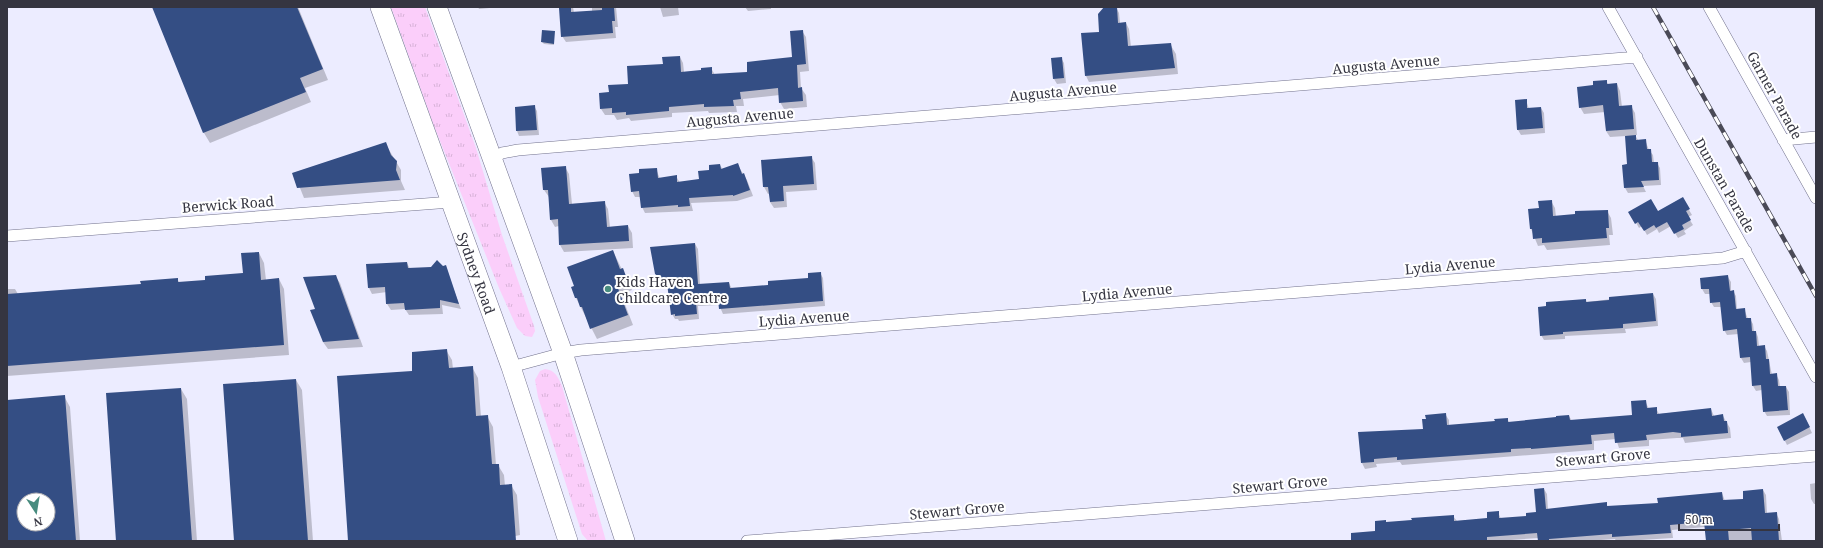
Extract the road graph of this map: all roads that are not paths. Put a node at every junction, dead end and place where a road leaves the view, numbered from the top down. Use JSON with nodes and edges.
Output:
{"nodes":[{"id":1,"x":380,"y":7,"type":"edge"},
{"id":2,"x":437,"y":7,"type":"edge"},
{"id":3,"x":1608,"y":7,"type":"edge"},
{"id":4,"x":1708,"y":7,"type":"edge"},
{"id":5,"x":1637,"y":58,"type":"junction"},
{"id":6,"x":1816,"y":137,"type":"edge"},
{"id":7,"x":1783,"y":140,"type":"junction"},
{"id":8,"x":493,"y":158,"type":"junction"},
{"id":9,"x":1816,"y":198,"type":"edge"},
{"id":10,"x":452,"y":202,"type":"junction"},
{"id":11,"x":7,"y":236,"type":"edge"},
{"id":12,"x":1746,"y":251,"type":"junction"},
{"id":13,"x":563,"y":353,"type":"junction"},
{"id":14,"x":511,"y":367,"type":"junction"},
{"id":15,"x":1816,"y":377,"type":"edge"},
{"id":16,"x":1816,"y":456,"type":"edge"},
{"id":17,"x":568,"y":541,"type":"edge"},
{"id":18,"x":625,"y":541,"type":"edge"},
{"id":19,"x":746,"y":541,"type":"edge"}],
"edges":[{"from":1,"to":10,"type":"highway","name":"Sydney Road"},
{"from":2,"to":8,"type":"highway"},
{"from":3,"to":5,"type":"street","name":"Dunstan Parade"},
{"from":4,"to":7,"type":"street","name":"Garner Parade"},
{"from":5,"to":8,"type":"street","name":"Augusta Avenue"},
{"from":5,"to":12,"type":"street","name":"Dunstan Parade"},
{"from":6,"to":7,"type":"street"},
{"from":7,"to":9,"type":"street","name":"Garner Parade"},
{"from":8,"to":13,"type":"highway"},
{"from":10,"to":11,"type":"street","name":"Berwick Road"},
{"from":10,"to":14,"type":"highway","name":"Sydney Road"},
{"from":12,"to":13,"type":"street","name":"Lydia Avenue"},
{"from":12,"to":15,"type":"street","name":"Dunstan Parade"},
{"from":13,"to":14,"type":"street","name":"Lydia Avenue"},
{"from":13,"to":18,"type":"highway"},
{"from":14,"to":17,"type":"highway","name":"Sydney Road"},
{"from":16,"to":19,"type":"street","name":"Stewart Grove"}]}
